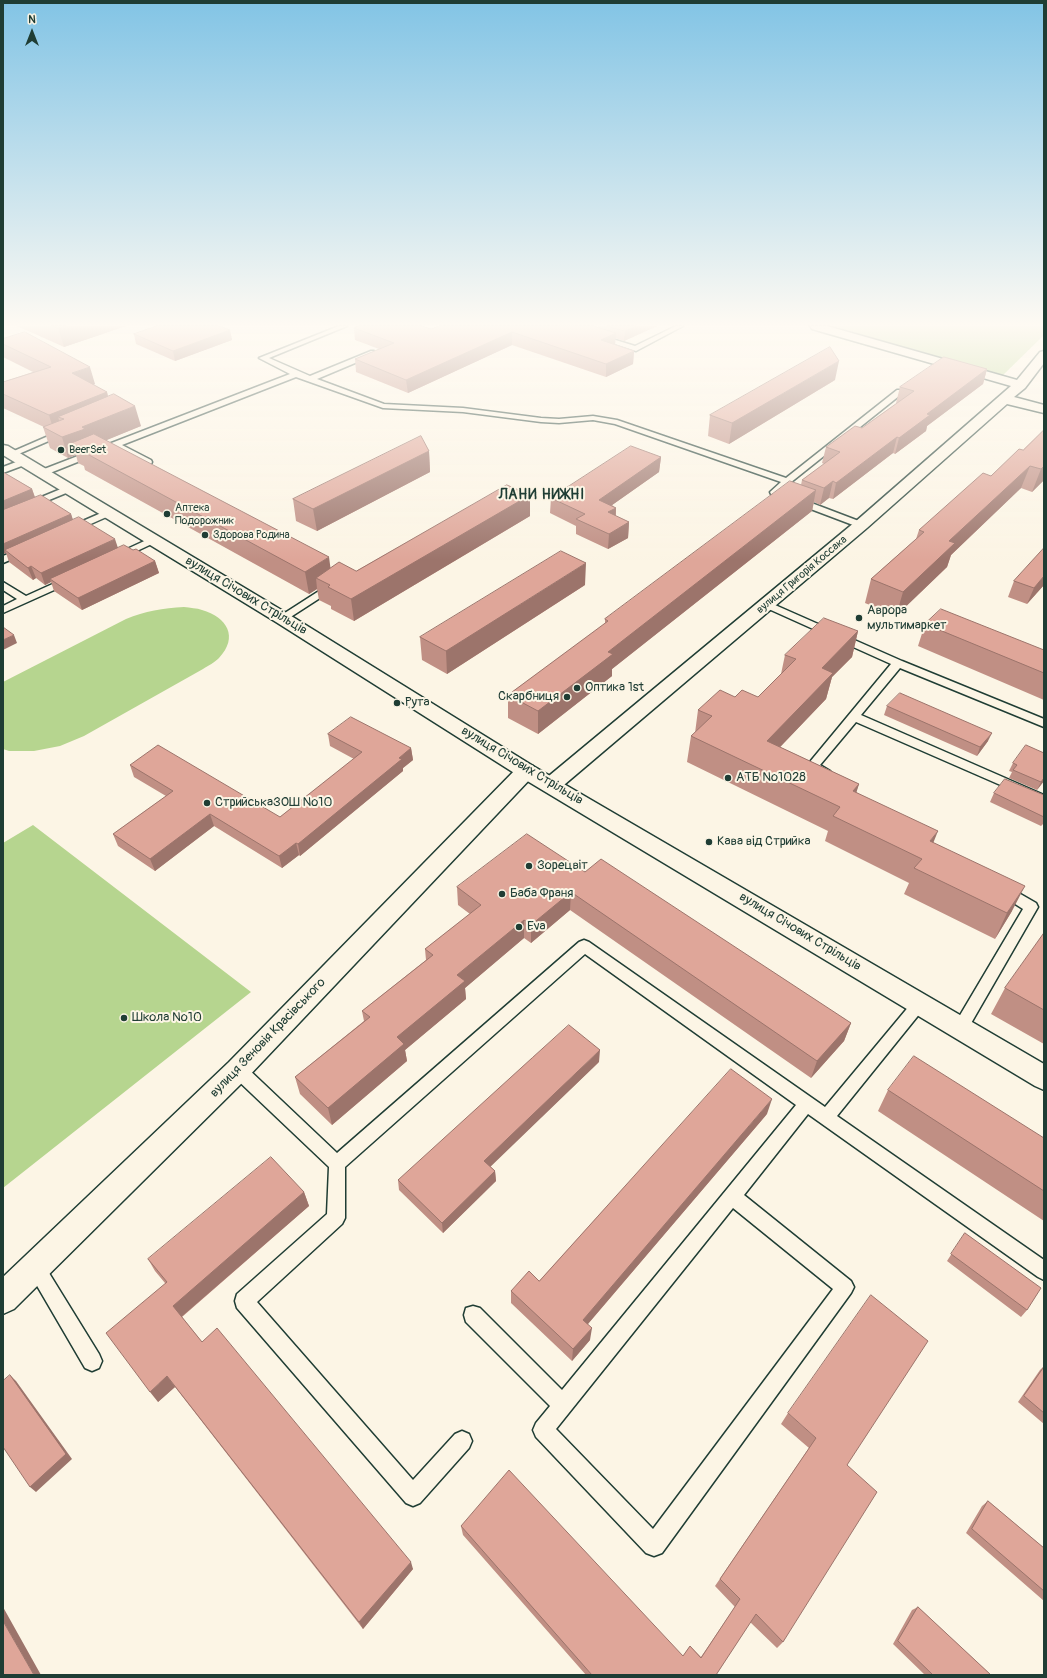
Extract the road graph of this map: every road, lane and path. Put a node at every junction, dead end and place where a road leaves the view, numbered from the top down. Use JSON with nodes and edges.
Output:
{"nodes":[{"id":1,"x":220,"y":404,"type":"edge"},
{"id":2,"x":378,"y":404,"type":"edge"},
{"id":3,"x":884,"y":404,"type":"edge"},
{"id":4,"x":999,"y":404,"type":"edge"},
{"id":5,"x":1026,"y":404,"type":"edge"},
{"id":6,"x":1044,"y":409,"type":"edge"},
{"id":7,"x":70,"y":431,"type":"edge"},
{"id":8,"x":117,"y":445,"type":"junction"},
{"id":9,"x":10,"y":459,"type":"edge"},
{"id":10,"x":158,"y":468,"type":"edge"},
{"id":11,"x":42,"y":473,"type":"junction"},
{"id":12,"x":787,"y":481,"type":"junction"},
{"id":13,"x":68,"y":489,"type":"junction"},
{"id":14,"x":108,"y":513,"type":"junction"},
{"id":15,"x":3,"y":516,"type":"edge"},
{"id":16,"x":861,"y":525,"type":"junction"},
{"id":17,"x":66,"y":532,"type":"edge"},
{"id":18,"x":153,"y":540,"type":"junction"},
{"id":19,"x":31,"y":547,"type":"edge"},
{"id":20,"x":3,"y":560,"type":"edge"},
{"id":21,"x":110,"y":560,"type":"edge"},
{"id":22,"x":74,"y":577,"type":"edge"},
{"id":23,"x":344,"y":578,"type":"edge"},
{"id":24,"x":3,"y":585,"type":"edge"},
{"id":25,"x":24,"y":600,"type":"junction"},
{"id":26,"x":766,"y":604,"type":"junction"},
{"id":27,"x":3,"y":610,"type":"edge"},
{"id":28,"x":282,"y":618,"type":"junction"},
{"id":29,"x":898,"y":663,"type":"junction"},
{"id":30,"x":853,"y":716,"type":"junction"},
{"id":31,"x":1044,"y":723,"type":"edge"},
{"id":32,"x":526,"y":771,"type":"junction"},
{"id":33,"x":839,"y":783,"type":"edge"},
{"id":34,"x":551,"y":785,"type":"junction"},
{"id":35,"x":1044,"y":800,"type":"edge"},
{"id":36,"x":991,"y":881,"type":"edge"},
{"id":37,"x":920,"y":1003,"type":"junction"},
{"id":38,"x":961,"y":1027,"type":"junction"},
{"id":39,"x":238,"y":1070,"type":"junction"},
{"id":40,"x":1044,"y":1078,"type":"edge"},
{"id":41,"x":807,"y":1103,"type":"junction"},
{"id":42,"x":826,"y":1117,"type":"junction"},
{"id":43,"x":337,"y":1164,"type":"junction"},
{"id":44,"x":732,"y":1196,"type":"junction"},
{"id":45,"x":35,"y":1266,"type":"junction"},
{"id":46,"x":1044,"y":1271,"type":"edge"},
{"id":47,"x":3,"y":1298,"type":"edge"},
{"id":48,"x":473,"y":1315,"type":"dead end"},
{"id":49,"x":92,"y":1361,"type":"dead end"},
{"id":50,"x":563,"y":1405,"type":"junction"},
{"id":51,"x":462,"y":1441,"type":"dead end"}],
"edges":[{"from":1,"to":8,"type":"lane"},
{"from":2,"to":12,"type":"lane"},
{"from":3,"to":12,"type":"lane"},
{"from":4,"to":16,"type":"street","name":"вулиця Григорія Коссака"},
{"from":5,"to":6,"type":"street"},
{"from":7,"to":9,"type":"lane"},
{"from":8,"to":10,"type":"lane"},
{"from":8,"to":11,"type":"lane"},
{"from":9,"to":11,"type":"street","name":"вулиця Січових Стрільців"},
{"from":11,"to":13,"type":"street","name":"вулиця Січових Стрільців"},
{"from":12,"to":16,"type":"lane"},
{"from":13,"to":14,"type":"street","name":"вулиця Січових Стрільців"},
{"from":13,"to":15,"type":"lane"},
{"from":14,"to":17,"type":"lane"},
{"from":14,"to":18,"type":"street","name":"вулиця Січових Стрільців"},
{"from":16,"to":26,"type":"street","name":"вулиця Григорія Коссака"},
{"from":18,"to":21,"type":"lane"},
{"from":18,"to":28,"type":"street","name":"вулиця Січових Стрільців"},
{"from":19,"to":20,"type":"lane"},
{"from":22,"to":25,"type":"lane"},
{"from":23,"to":28,"type":"lane"},
{"from":24,"to":25,"type":"lane"},
{"from":25,"to":27,"type":"lane"},
{"from":26,"to":29,"type":"lane"},
{"from":26,"to":34,"type":"street","name":"вулиця Григорія Коссака"},
{"from":28,"to":32,"type":"street","name":"вулиця Січових Стрільців"},
{"from":29,"to":30,"type":"lane"},
{"from":29,"to":31,"type":"lane"},
{"from":30,"to":33,"type":"lane"},
{"from":30,"to":35,"type":"lane"},
{"from":32,"to":34,"type":"street","name":"вулиця Січових Стрільців"},
{"from":32,"to":39,"type":"street","name":"вулиця Зеновія Красівського"},
{"from":34,"to":37,"type":"street","name":"вулиця Січових Стрільців"},
{"from":36,"to":38,"type":"lane"},
{"from":37,"to":38,"type":"street","name":"вулиця Січових Стрільців"},
{"from":37,"to":42,"type":"lane"},
{"from":38,"to":40,"type":"street","name":"вулиця Січових Стрільців"},
{"from":39,"to":43,"type":"lane"},
{"from":39,"to":45,"type":"street","name":"вулиця Зеновія Красівського"},
{"from":41,"to":42,"type":"lane"},
{"from":41,"to":43,"type":"lane"},
{"from":41,"to":44,"type":"lane"},
{"from":42,"to":46,"type":"lane"},
{"from":43,"to":51,"type":"lane"},
{"from":44,"to":50,"type":"lane"},
{"from":44,"to":50,"type":"lane"},
{"from":45,"to":47,"type":"street","name":"вулиця Зеновія Красівського"},
{"from":45,"to":49,"type":"lane"},
{"from":48,"to":50,"type":"lane"}]}
